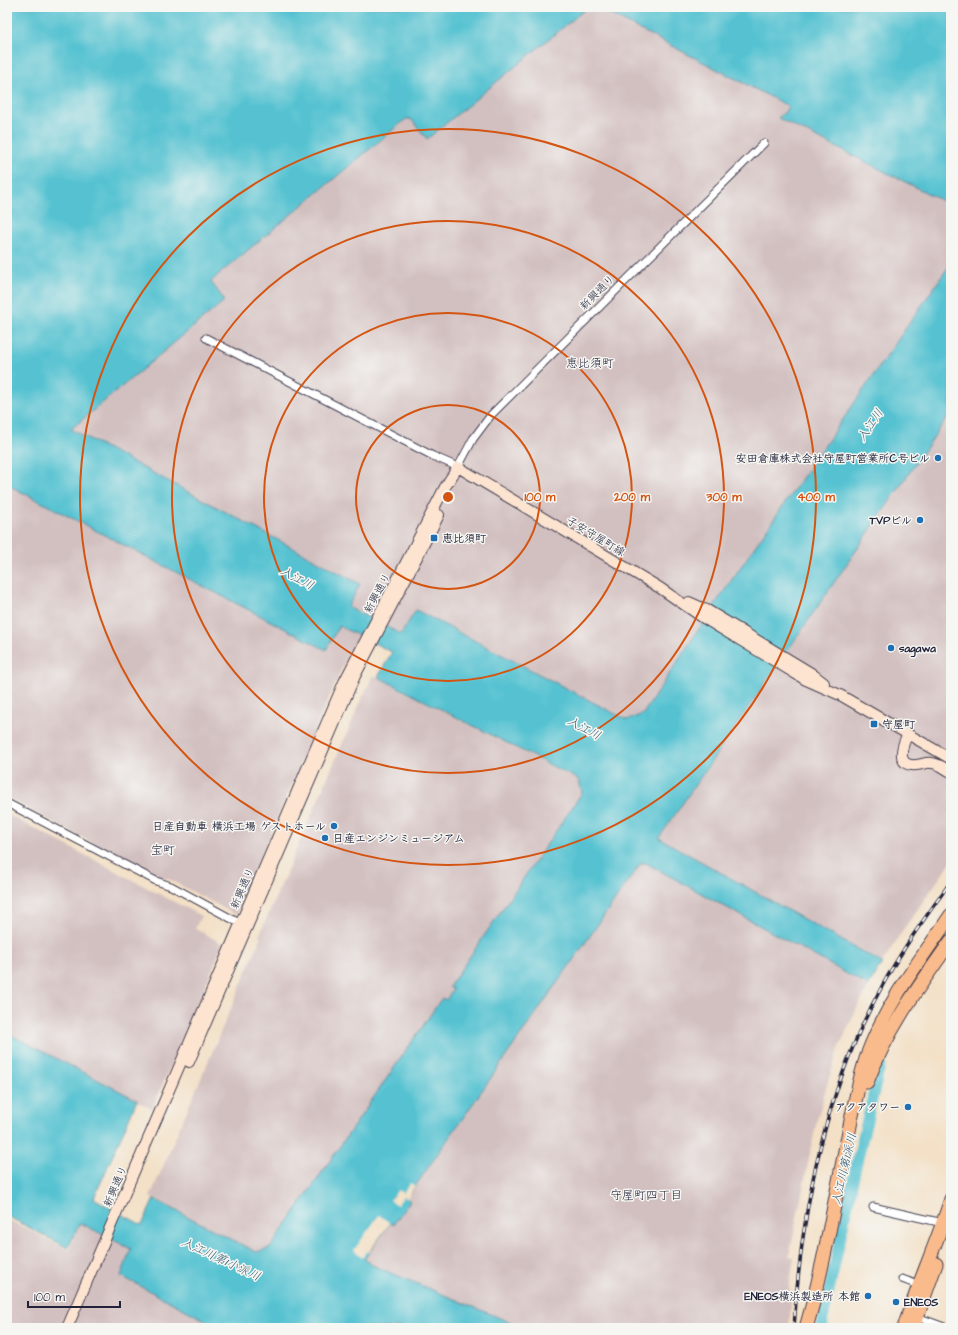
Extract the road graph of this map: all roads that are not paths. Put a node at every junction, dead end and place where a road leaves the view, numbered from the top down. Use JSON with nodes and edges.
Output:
{"nodes":[{"id":1,"x":764,"y":143,"type":"dead end"},
{"id":2,"x":206,"y":338,"type":"dead end"},
{"id":3,"x":458,"y":467,"type":"junction"},
{"id":4,"x":908,"y":734,"type":"junction"},
{"id":5,"x":951,"y":759,"type":"edge"},
{"id":6,"x":951,"y":772,"type":"edge"},
{"id":7,"x":7,"y":803,"type":"edge"},
{"id":8,"x":951,"y":904,"type":"edge"},
{"id":9,"x":951,"y":915,"type":"edge"},
{"id":10,"x":243,"y":926,"type":"junction"},
{"id":11,"x":951,"y":929,"type":"edge"},
{"id":12,"x":951,"y":941,"type":"edge"},
{"id":13,"x":889,"y":1008,"type":"junction"},
{"id":14,"x":867,"y":1084,"type":"junction"},
{"id":15,"x":951,"y":1199,"type":"edge"},
{"id":16,"x":873,"y":1207,"type":"dead end"},
{"id":17,"x":947,"y":1222,"type":"edge"},
{"id":18,"x":108,"y":1241,"type":"junction"},
{"id":19,"x":902,"y":1279,"type":"dead end"},
{"id":20,"x":923,"y":1287,"type":"junction"},
{"id":21,"x":915,"y":1322,"type":"edge"},
{"id":22,"x":67,"y":1328,"type":"edge"},
{"id":23,"x":75,"y":1328,"type":"edge"},
{"id":24,"x":806,"y":1328,"type":"edge"},
{"id":25,"x":815,"y":1328,"type":"edge"},
{"id":26,"x":904,"y":1328,"type":"edge"},
{"id":27,"x":947,"y":1328,"type":"edge"}],
"edges":[{"from":1,"to":3,"type":"street","name":"新興通り"},
{"from":2,"to":3,"type":"street"},
{"from":3,"to":4,"type":"street","name":"子安守屋町線"},
{"from":3,"to":10,"type":"street","name":"新興通り"},
{"from":4,"to":5,"type":"street","name":"子安守屋町線"},
{"from":4,"to":6,"type":"street"},
{"from":7,"to":10,"type":"street"},
{"from":8,"to":13,"type":"highway"},
{"from":9,"to":13,"type":"highway"},
{"from":10,"to":18,"type":"street","name":"新興通り"},
{"from":11,"to":14,"type":"highway"},
{"from":12,"to":14,"type":"highway"},
{"from":13,"to":24,"type":"highway"},
{"from":14,"to":25,"type":"highway"},
{"from":15,"to":17,"type":"highway"},
{"from":16,"to":17,"type":"street"},
{"from":17,"to":20,"type":"highway"},
{"from":18,"to":22,"type":"street","name":"新興通り"},
{"from":18,"to":23,"type":"street","name":"新興通り"},
{"from":19,"to":20,"type":"street"},
{"from":20,"to":21,"type":"highway"},
{"from":20,"to":26,"type":"highway"},
{"from":21,"to":27,"type":"street"}]}
